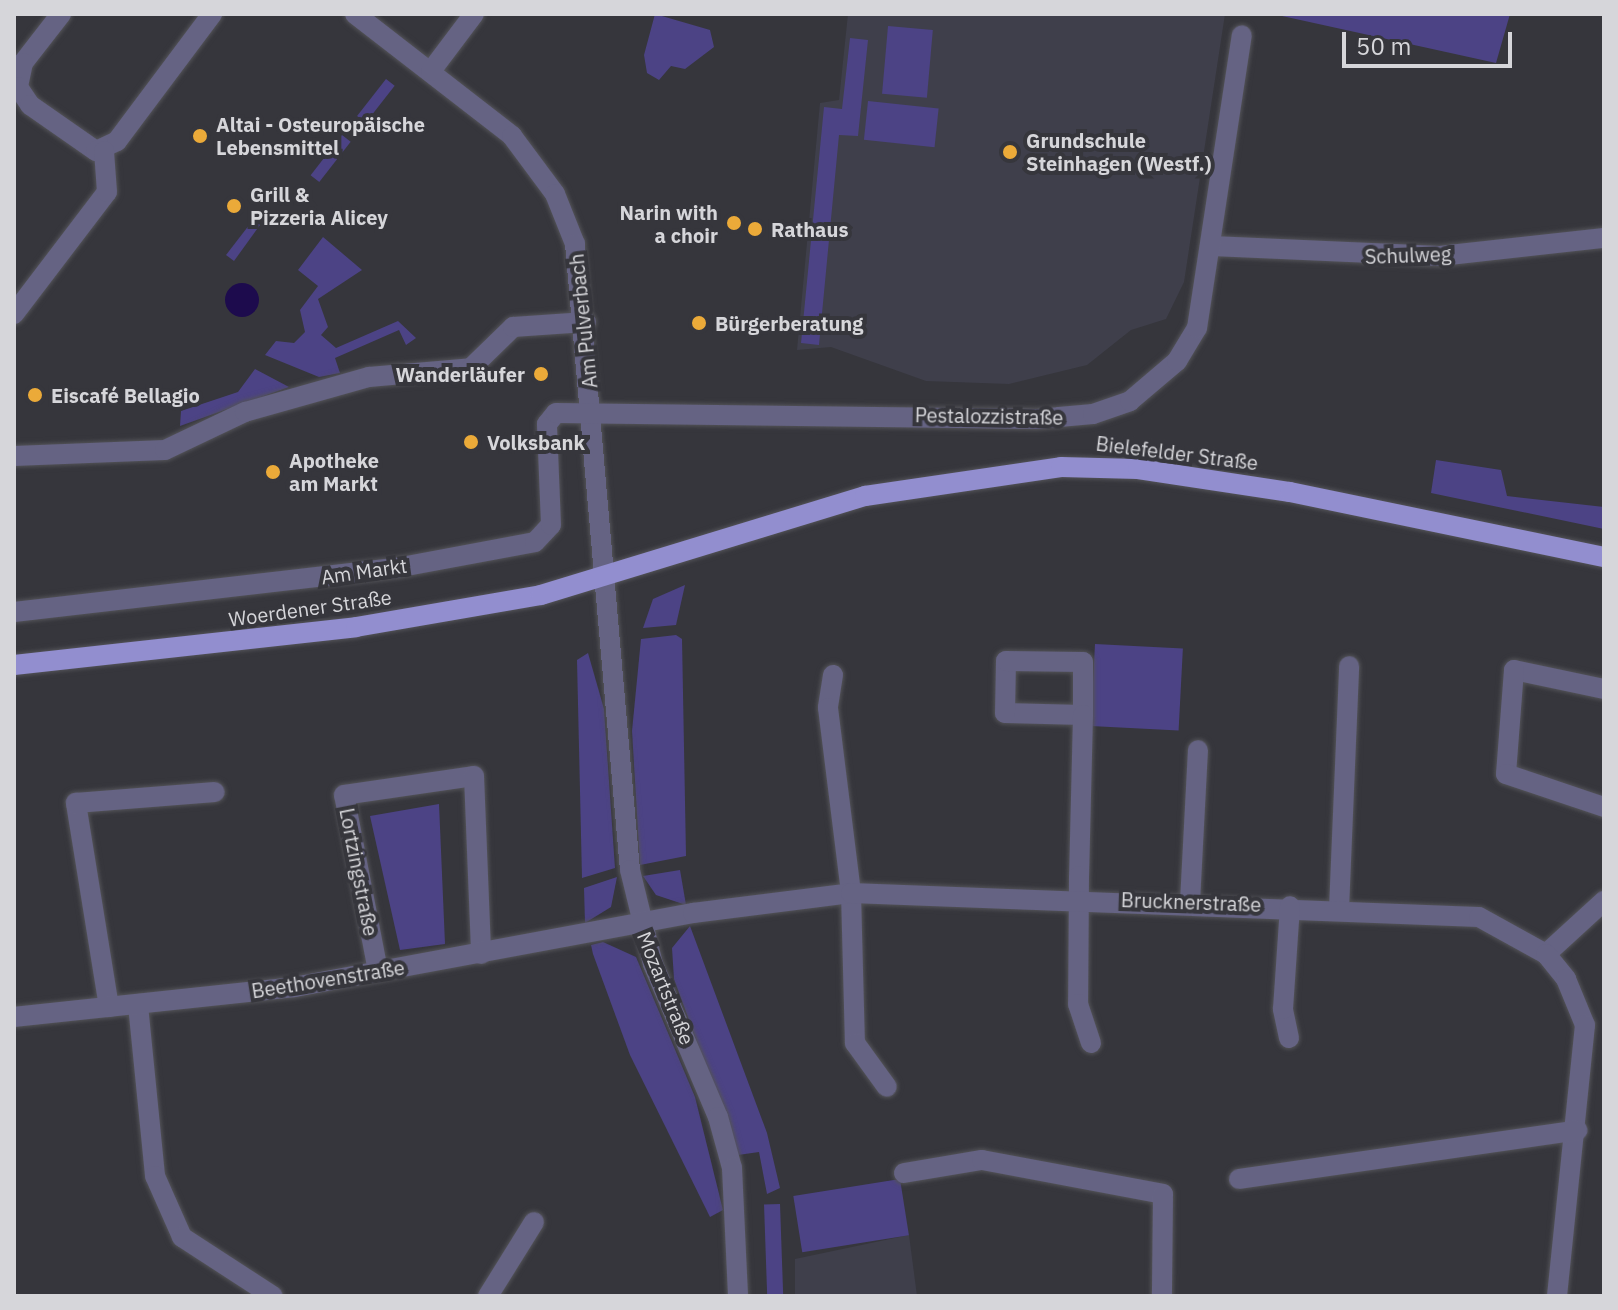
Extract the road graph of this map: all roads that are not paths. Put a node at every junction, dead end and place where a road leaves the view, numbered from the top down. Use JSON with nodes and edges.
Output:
{"nodes":[{"id":1,"x":61,"y":14,"type":"edge"},
{"id":2,"x":212,"y":14,"type":"edge"},
{"id":3,"x":355,"y":14,"type":"edge"},
{"id":4,"x":474,"y":14,"type":"edge"},
{"id":5,"x":1242,"y":35,"type":"dead end"},
{"id":6,"x":431,"y":71,"type":"junction"},
{"id":7,"x":104,"y":151,"type":"junction"},
{"id":8,"x":1604,"y":238,"type":"edge"},
{"id":9,"x":1212,"y":246,"type":"junction"},
{"id":10,"x":14,"y":314,"type":"edge"},
{"id":11,"x":586,"y":322,"type":"junction"},
{"id":12,"x":593,"y":412,"type":"junction"},
{"id":13,"x":14,"y":456,"type":"edge"},
{"id":14,"x":1604,"y":557,"type":"edge"},
{"id":15,"x":609,"y":578,"type":"junction"},
{"id":16,"x":14,"y":612,"type":"edge"},
{"id":17,"x":14,"y":665,"type":"edge"},
{"id":18,"x":1349,"y":666,"type":"dead end"},
{"id":19,"x":833,"y":675,"type":"dead end"},
{"id":20,"x":1604,"y":689,"type":"edge"},
{"id":21,"x":1083,"y":715,"type":"junction"},
{"id":22,"x":1198,"y":750,"type":"dead end"},
{"id":23,"x":215,"y":792,"type":"dead end"},
{"id":24,"x":1604,"y":807,"type":"edge"},
{"id":25,"x":851,"y":893,"type":"junction"},
{"id":26,"x":1079,"y":898,"type":"junction"},
{"id":27,"x":1604,"y":901,"type":"edge"},
{"id":28,"x":1190,"y":902,"type":"junction"},
{"id":29,"x":1290,"y":906,"type":"junction"},
{"id":30,"x":1339,"y":909,"type":"junction"},
{"id":31,"x":640,"y":924,"type":"junction"},
{"id":32,"x":481,"y":954,"type":"junction"},
{"id":33,"x":1546,"y":954,"type":"junction"},
{"id":34,"x":378,"y":971,"type":"junction"},
{"id":35,"x":138,"y":1005,"type":"junction"},
{"id":36,"x":109,"y":1007,"type":"junction"},
{"id":37,"x":14,"y":1017,"type":"edge"},
{"id":38,"x":1289,"y":1038,"type":"dead end"},
{"id":39,"x":1091,"y":1043,"type":"dead end"},
{"id":40,"x":887,"y":1087,"type":"dead end"},
{"id":41,"x":1577,"y":1130,"type":"junction"},
{"id":42,"x":904,"y":1173,"type":"dead end"},
{"id":43,"x":1239,"y":1179,"type":"dead end"},
{"id":44,"x":534,"y":1222,"type":"dead end"},
{"id":45,"x":273,"y":1296,"type":"edge"},
{"id":46,"x":488,"y":1296,"type":"edge"},
{"id":47,"x":738,"y":1296,"type":"edge"},
{"id":48,"x":1162,"y":1296,"type":"edge"},
{"id":49,"x":1557,"y":1296,"type":"edge"}],
"edges":[{"from":1,"to":7,"type":"street"},
{"from":2,"to":7,"type":"street"},
{"from":3,"to":6,"type":"street","name":"Am Pulverbach"},
{"from":4,"to":6,"type":"street"},
{"from":5,"to":9,"type":"street","name":"Pestalozzistraße"},
{"from":6,"to":11,"type":"street","name":"Am Pulverbach"},
{"from":7,"to":10,"type":"street"},
{"from":8,"to":9,"type":"street","name":"Schulweg"},
{"from":9,"to":12,"type":"street","name":"Pestalozzistraße"},
{"from":11,"to":12,"type":"street","name":"Am Pulverbach"},
{"from":11,"to":13,"type":"street"},
{"from":12,"to":15,"type":"street","name":"Am Pulverbach"},
{"from":12,"to":16,"type":"street","name":"Am Markt"},
{"from":14,"to":15,"type":"main road","name":"Bielefelder Straße"},
{"from":15,"to":17,"type":"main road","name":"Woerdener Straße"},
{"from":15,"to":31,"type":"street","name":"Mozartstraße"},
{"from":18,"to":30,"type":"street"},
{"from":19,"to":25,"type":"street"},
{"from":20,"to":24,"type":"street"},
{"from":21,"to":21,"type":"street"},
{"from":21,"to":26,"type":"street"},
{"from":22,"to":28,"type":"street"},
{"from":23,"to":36,"type":"street"},
{"from":25,"to":26,"type":"street","name":"Brucknerstraße"},
{"from":25,"to":31,"type":"street","name":"Brucknerstraße"},
{"from":25,"to":40,"type":"street"},
{"from":26,"to":28,"type":"street","name":"Brucknerstraße"},
{"from":26,"to":39,"type":"street"},
{"from":27,"to":33,"type":"street"},
{"from":28,"to":29,"type":"street","name":"Brucknerstraße"},
{"from":29,"to":30,"type":"street","name":"Brucknerstraße"},
{"from":29,"to":38,"type":"street"},
{"from":30,"to":33,"type":"street","name":"Brucknerstraße"},
{"from":31,"to":32,"type":"street","name":"Beethovenstraße"},
{"from":31,"to":47,"type":"street","name":"Mozartstraße"},
{"from":32,"to":34,"type":"street","name":"Beethovenstraße"},
{"from":32,"to":34,"type":"street","name":"Lortzingstraße"},
{"from":33,"to":41,"type":"street","name":"Brucknerstraße"},
{"from":34,"to":35,"type":"street","name":"Beethovenstraße"},
{"from":35,"to":36,"type":"street","name":"Beethovenstraße"},
{"from":35,"to":45,"type":"street"},
{"from":36,"to":37,"type":"street","name":"Beethovenstraße"},
{"from":41,"to":43,"type":"street"},
{"from":41,"to":49,"type":"street","name":"Brucknerstraße"},
{"from":42,"to":48,"type":"street"},
{"from":44,"to":46,"type":"street"}]}
